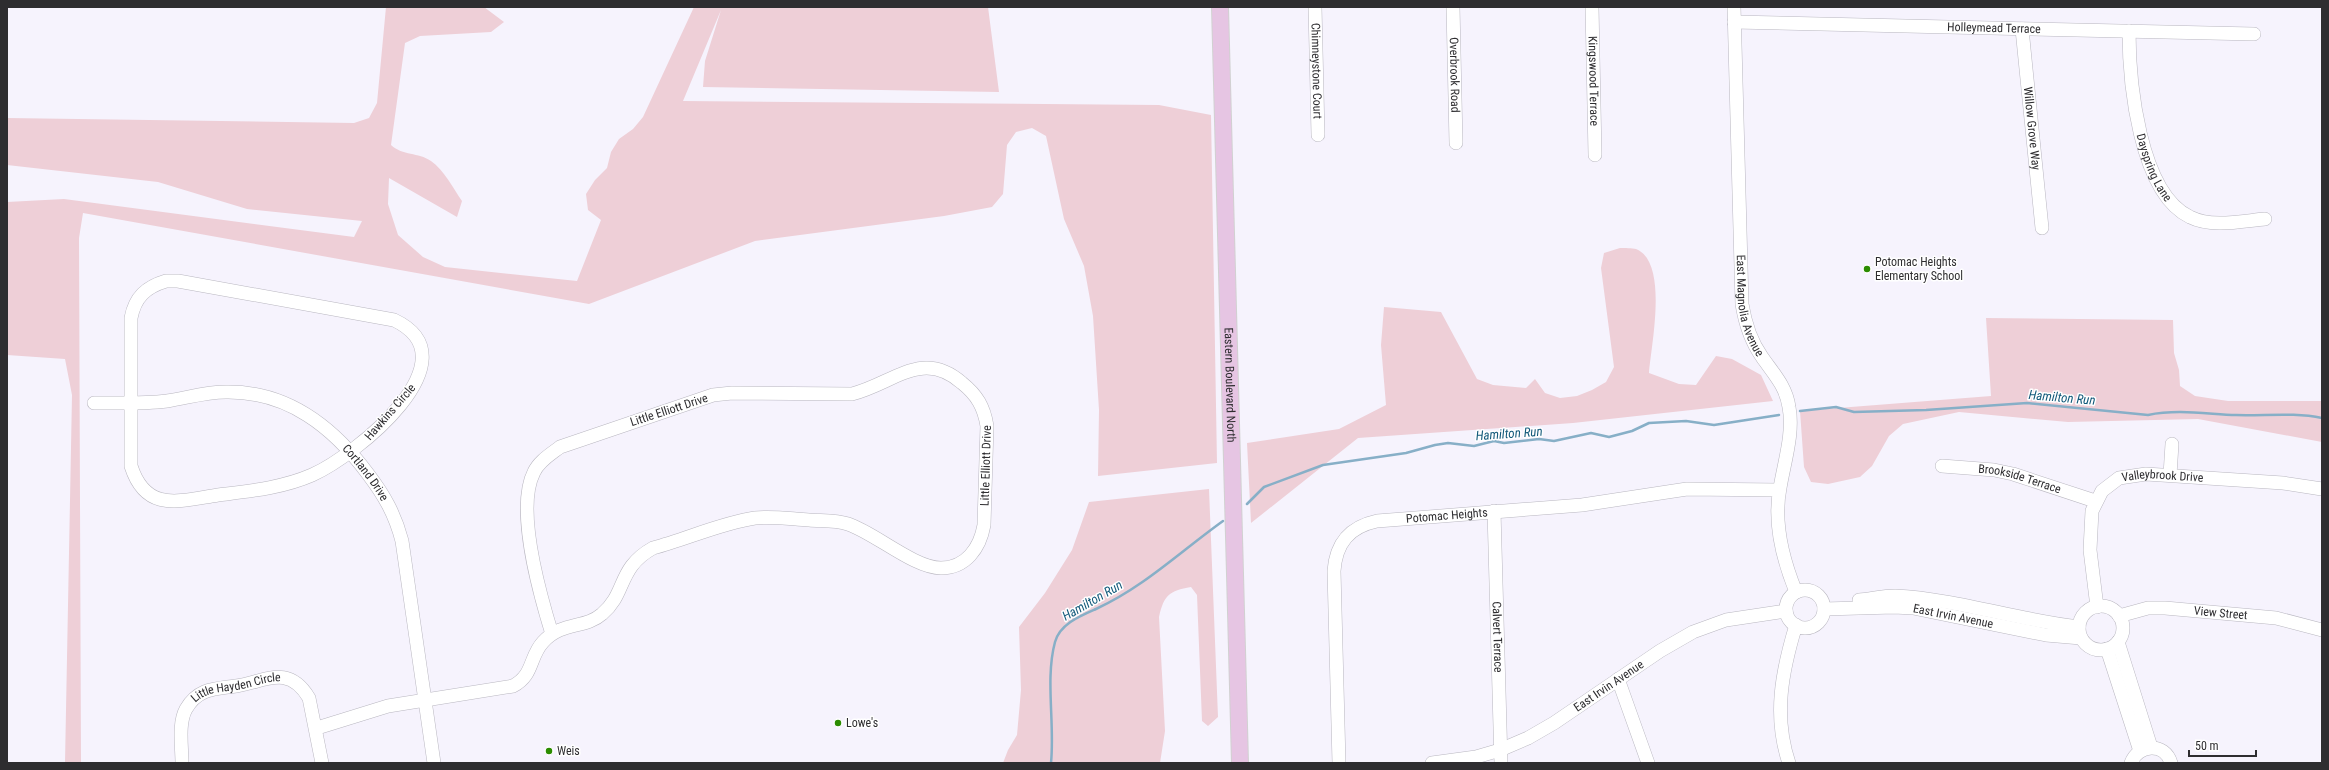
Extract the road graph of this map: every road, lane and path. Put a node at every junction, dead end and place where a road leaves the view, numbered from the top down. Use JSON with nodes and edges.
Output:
{"nodes":[{"id":1,"x":1220,"y":7,"type":"edge"},
{"id":2,"x":1315,"y":7,"type":"edge"},
{"id":3,"x":1453,"y":7,"type":"edge"},
{"id":4,"x":1592,"y":7,"type":"edge"},
{"id":5,"x":1734,"y":7,"type":"edge"},
{"id":6,"x":1734,"y":22,"type":"junction"},
{"id":7,"x":2022,"y":29,"type":"junction"},
{"id":8,"x":2129,"y":31,"type":"junction"},
{"id":9,"x":2254,"y":34,"type":"dead end"},
{"id":10,"x":1318,"y":135,"type":"dead end"},
{"id":11,"x":1456,"y":143,"type":"dead end"},
{"id":12,"x":1595,"y":155,"type":"dead end"},
{"id":13,"x":2265,"y":219,"type":"dead end"},
{"id":14,"x":2042,"y":228,"type":"dead end"},
{"id":15,"x":94,"y":403,"type":"dead end"},
{"id":16,"x":130,"y":403,"type":"junction"},
{"id":17,"x":2172,"y":444,"type":"dead end"},
{"id":18,"x":352,"y":452,"type":"junction"},
{"id":19,"x":1942,"y":466,"type":"dead end"},
{"id":20,"x":2170,"y":475,"type":"junction"},
{"id":21,"x":2322,"y":489,"type":"edge"},
{"id":22,"x":1779,"y":490,"type":"junction"},
{"id":23,"x":2096,"y":501,"type":"junction"},
{"id":24,"x":1494,"y":511,"type":"junction"},
{"id":25,"x":1796,"y":592,"type":"junction"},
{"id":26,"x":1824,"y":606,"type":"junction"},
{"id":27,"x":2097,"y":607,"type":"junction"},
{"id":28,"x":1786,"y":610,"type":"junction"},
{"id":29,"x":2119,"y":616,"type":"junction"},
{"id":30,"x":1796,"y":625,"type":"junction"},
{"id":31,"x":2322,"y":630,"type":"edge"},
{"id":32,"x":2080,"y":633,"type":"junction"},
{"id":33,"x":552,"y":634,"type":"junction"},
{"id":34,"x":2113,"y":646,"type":"junction"},
{"id":35,"x":1618,"y":679,"type":"junction"},
{"id":36,"x":425,"y":700,"type":"junction"},
{"id":37,"x":316,"y":728,"type":"junction"},
{"id":38,"x":2145,"y":749,"type":"junction"},
{"id":39,"x":1500,"y":756,"type":"edge"},
{"id":40,"x":182,"y":763,"type":"edge"},
{"id":41,"x":322,"y":763,"type":"edge"},
{"id":42,"x":434,"y":763,"type":"edge"},
{"id":43,"x":1240,"y":763,"type":"edge"},
{"id":44,"x":1339,"y":763,"type":"edge"},
{"id":45,"x":1432,"y":763,"type":"edge"},
{"id":46,"x":1648,"y":763,"type":"edge"},
{"id":47,"x":1789,"y":763,"type":"edge"},
{"id":48,"x":2128,"y":763,"type":"edge"},
{"id":49,"x":2171,"y":763,"type":"edge"}],
"edges":[{"from":1,"to":43,"type":"main road","name":"Eastern Boulevard North"},
{"from":2,"to":10,"type":"street","name":"Chimneystone Court"},
{"from":3,"to":11,"type":"street","name":"Overbrook Road"},
{"from":4,"to":12,"type":"street","name":"Kingswood Terrace"},
{"from":5,"to":6,"type":"street","name":"East Magnolia Avenue"},
{"from":6,"to":7,"type":"street","name":"Holleymead Terrace"},
{"from":6,"to":22,"type":"street","name":"East Magnolia Avenue"},
{"from":7,"to":8,"type":"street","name":"Holleymead Terrace"},
{"from":7,"to":14,"type":"street","name":"Willow Grove Way"},
{"from":8,"to":9,"type":"street","name":"Holleymead Terrace"},
{"from":8,"to":13,"type":"street","name":"Dayspring Lane"},
{"from":15,"to":16,"type":"street","name":"Cortland Drive"},
{"from":16,"to":18,"type":"street","name":"Cortland Drive"},
{"from":16,"to":18,"type":"street","name":"Hawkins Circle"},
{"from":16,"to":18,"type":"street","name":"Hawkins Circle"},
{"from":17,"to":20,"type":"street"},
{"from":18,"to":36,"type":"street","name":"Cortland Drive"},
{"from":19,"to":23,"type":"street","name":"Brookside Terrace"},
{"from":20,"to":21,"type":"street","name":"Valleybrook Drive"},
{"from":20,"to":23,"type":"street","name":"Valleybrook Drive"},
{"from":22,"to":24,"type":"street","name":"Potomac Heights"},
{"from":22,"to":25,"type":"street","name":"East Magnolia Avenue"},
{"from":23,"to":27,"type":"street","name":"Valleybrook Drive"},
{"from":24,"to":39,"type":"street","name":"Calvert Terrace"},
{"from":24,"to":44,"type":"street","name":"Potomac Heights"},
{"from":25,"to":26,"type":"street"},
{"from":25,"to":28,"type":"street"},
{"from":26,"to":30,"type":"street"},
{"from":26,"to":32,"type":"street","name":"East Irvin Avenue"},
{"from":27,"to":29,"type":"street"},
{"from":27,"to":32,"type":"street"},
{"from":28,"to":30,"type":"street"},
{"from":28,"to":35,"type":"street","name":"East Irvin Avenue"},
{"from":29,"to":31,"type":"street","name":"View Street"},
{"from":29,"to":34,"type":"street"},
{"from":30,"to":47,"type":"street"},
{"from":32,"to":34,"type":"street"},
{"from":33,"to":33,"type":"street","name":"Little Elliott Drive"},
{"from":33,"to":36,"type":"street","name":"Little Elliott Drive"},
{"from":34,"to":38,"type":"street"},
{"from":35,"to":39,"type":"street","name":"East Irvin Avenue"},
{"from":35,"to":46,"type":"street"},
{"from":36,"to":37,"type":"street"},
{"from":36,"to":42,"type":"street","name":"Cortland Drive"},
{"from":37,"to":40,"type":"street","name":"Little Hayden Circle"},
{"from":37,"to":41,"type":"street","name":"Little Hayden Circle"},
{"from":38,"to":48,"type":"street"},
{"from":38,"to":49,"type":"street"},
{"from":39,"to":45,"type":"street","name":"East Irvin Avenue"}]}
